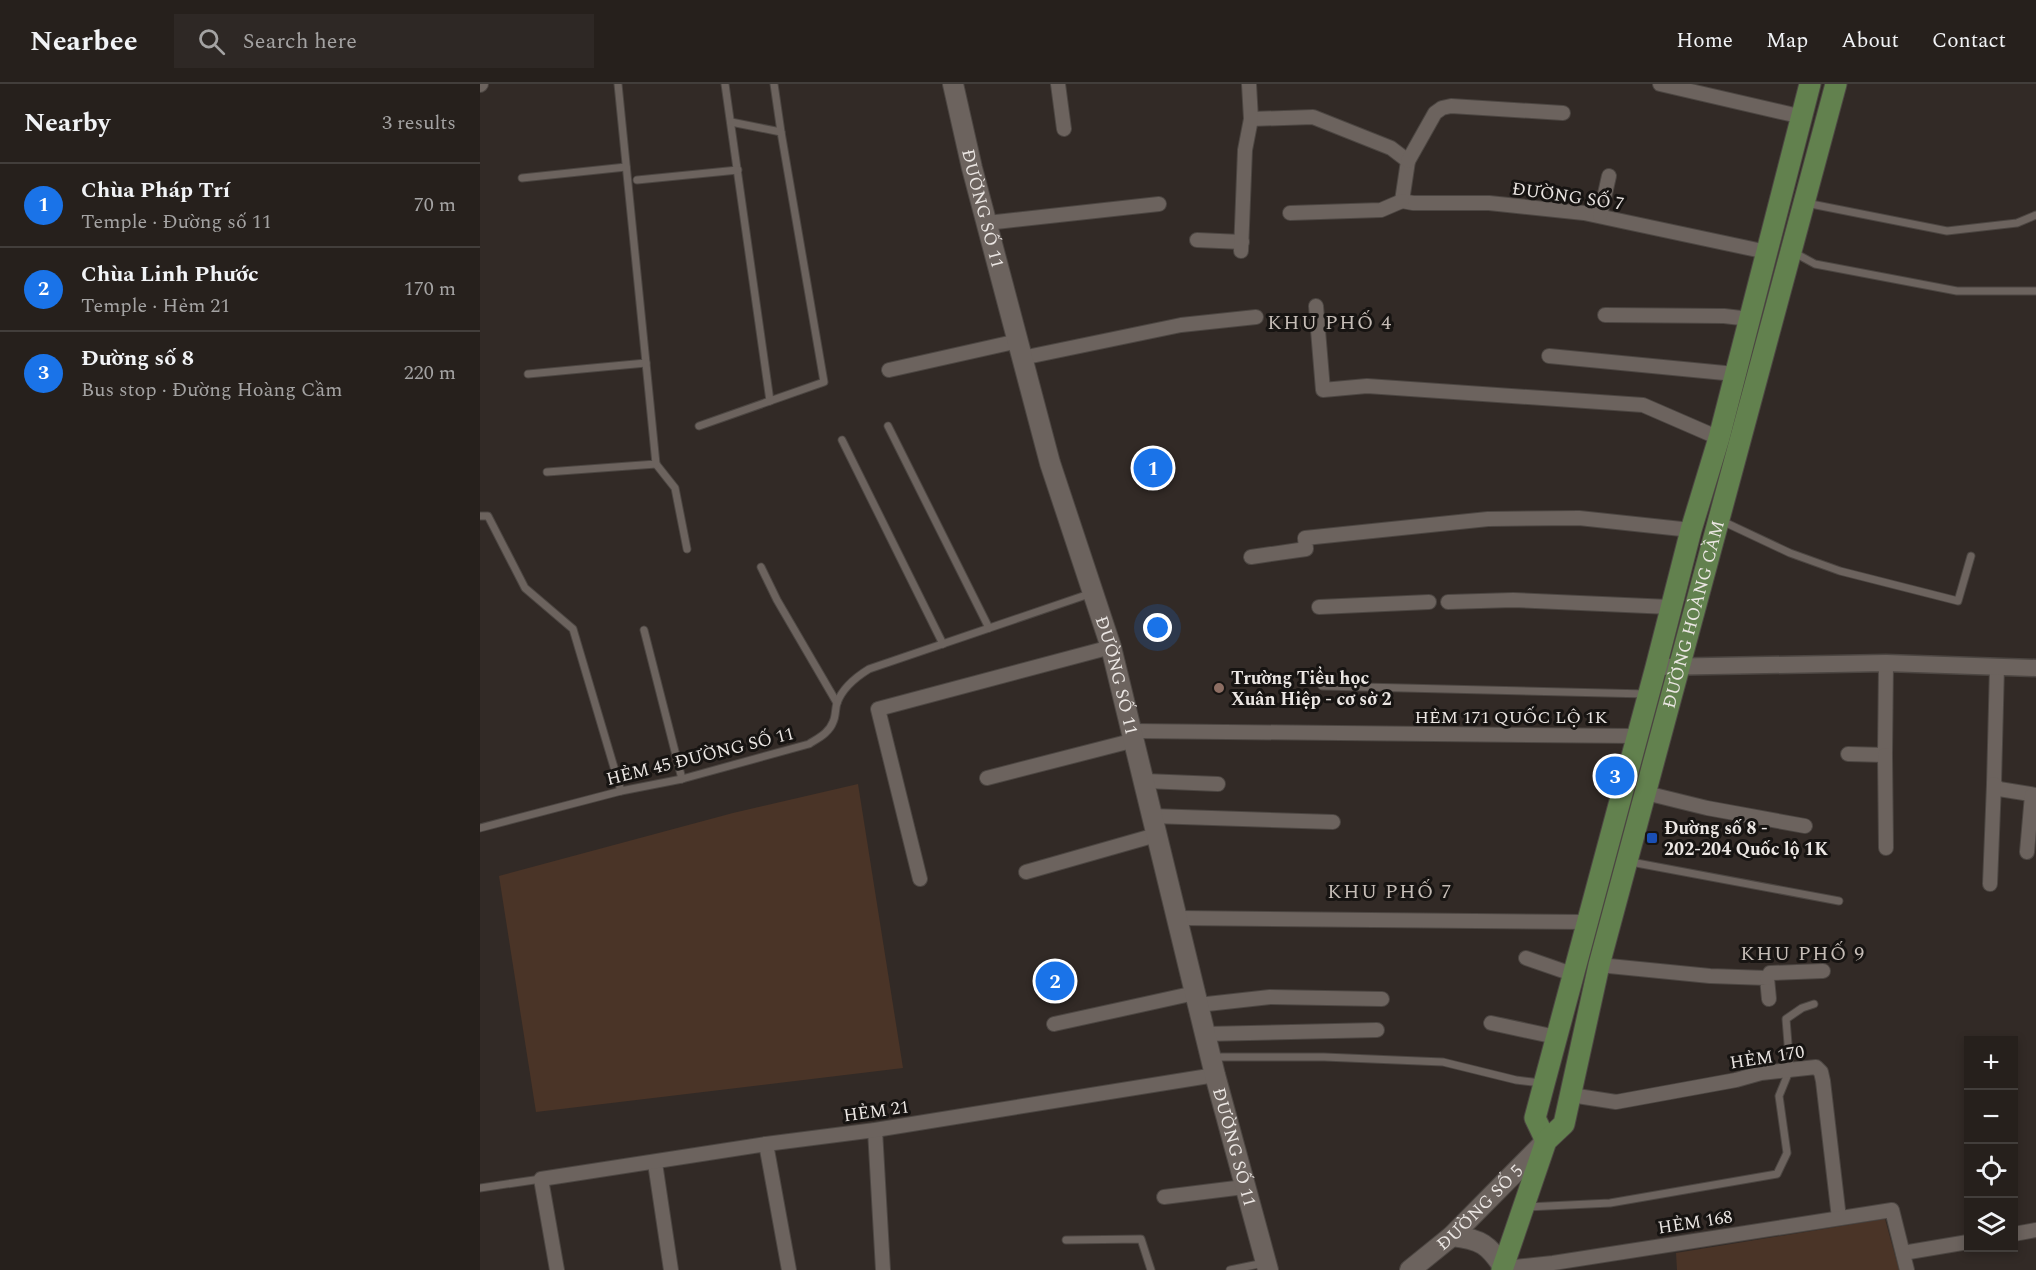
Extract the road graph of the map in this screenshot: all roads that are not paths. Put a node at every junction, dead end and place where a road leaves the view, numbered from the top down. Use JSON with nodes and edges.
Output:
{"nodes":[{"id":1,"x":618,"y":84,"type":"edge"},
{"id":2,"x":725,"y":84,"type":"edge"},
{"id":3,"x":774,"y":84,"type":"edge"},
{"id":4,"x":953,"y":84,"type":"edge"},
{"id":5,"x":1058,"y":84,"type":"edge"},
{"id":6,"x":1249,"y":84,"type":"edge"},
{"id":7,"x":1660,"y":84,"type":"edge"},
{"id":8,"x":1810,"y":84,"type":"edge"},
{"id":9,"x":1836,"y":84,"type":"edge"},
{"id":10,"x":1563,"y":113,"type":"dead end"},
{"id":11,"x":1803,"y":117,"type":"junction"},
{"id":12,"x":1251,"y":119,"type":"junction"},
{"id":13,"x":731,"y":122,"type":"junction"},
{"id":14,"x":1064,"y":129,"type":"dead end"},
{"id":15,"x":781,"y":132,"type":"junction"},
{"id":16,"x":1408,"y":161,"type":"junction"},
{"id":17,"x":626,"y":168,"type":"junction"},
{"id":18,"x":738,"y":170,"type":"junction"},
{"id":19,"x":1609,"y":176,"type":"dead end"},
{"id":20,"x":522,"y":178,"type":"dead end"},
{"id":21,"x":637,"y":180,"type":"dead end"},
{"id":22,"x":1402,"y":201,"type":"junction"},
{"id":23,"x":1804,"y":202,"type":"junction"},
{"id":24,"x":1159,"y":204,"type":"dead end"},
{"id":25,"x":1290,"y":213,"type":"dead end"},
{"id":26,"x":2036,"y":215,"type":"edge"},
{"id":27,"x":1600,"y":216,"type":"junction"},
{"id":28,"x":987,"y":223,"type":"junction"},
{"id":29,"x":1197,"y":240,"type":"dead end"},
{"id":30,"x":1791,"y":251,"type":"junction"},
{"id":31,"x":1767,"y":252,"type":"junction"},
{"id":32,"x":2036,"y":291,"type":"edge"},
{"id":33,"x":1316,"y":306,"type":"dead end"},
{"id":34,"x":1605,"y":315,"type":"dead end"},
{"id":35,"x":1256,"y":317,"type":"dead end"},
{"id":36,"x":1750,"y":319,"type":"junction"},
{"id":37,"x":1020,"y":350,"type":"junction"},
{"id":38,"x":1549,"y":356,"type":"dead end"},
{"id":39,"x":646,"y":363,"type":"junction"},
{"id":40,"x":890,"y":370,"type":"dead end"},
{"id":41,"x":528,"y":374,"type":"dead end"},
{"id":42,"x":1735,"y":374,"type":"junction"},
{"id":43,"x":770,"y":401,"type":"junction"},
{"id":44,"x":699,"y":426,"type":"dead end"},
{"id":45,"x":888,"y":426,"type":"dead end"},
{"id":46,"x":1719,"y":438,"type":"junction"},
{"id":47,"x":842,"y":440,"type":"dead end"},
{"id":48,"x":657,"y":464,"type":"junction"},
{"id":49,"x":548,"y":472,"type":"dead end"},
{"id":50,"x":480,"y":516,"type":"edge"},
{"id":51,"x":1719,"y":520,"type":"junction"},
{"id":52,"x":1691,"y":530,"type":"junction"},
{"id":53,"x":687,"y":549,"type":"dead end"},
{"id":54,"x":1971,"y":556,"type":"dead end"},
{"id":55,"x":1251,"y":557,"type":"dead end"},
{"id":56,"x":761,"y":567,"type":"dead end"},
{"id":57,"x":1093,"y":593,"type":"junction"},
{"id":58,"x":1429,"y":602,"type":"dead end"},
{"id":59,"x":1448,"y":602,"type":"dead end"},
{"id":60,"x":1670,"y":607,"type":"junction"},
{"id":61,"x":1319,"y":608,"type":"dead end"},
{"id":62,"x":989,"y":628,"type":"junction"},
{"id":63,"x":644,"y":630,"type":"dead end"},
{"id":64,"x":943,"y":644,"type":"junction"},
{"id":65,"x":1111,"y":647,"type":"junction"},
{"id":66,"x":1886,"y":663,"type":"junction"},
{"id":67,"x":1997,"y":666,"type":"junction"},
{"id":68,"x":1656,"y":667,"type":"junction"},
{"id":69,"x":1679,"y":668,"type":"junction"},
{"id":70,"x":2036,"y":668,"type":"edge"},
{"id":71,"x":1322,"y":686,"type":"dead end"},
{"id":72,"x":1647,"y":694,"type":"junction"},
{"id":73,"x":837,"y":703,"type":"junction"},
{"id":74,"x":1134,"y":736,"type":"junction"},
{"id":75,"x":1637,"y":736,"type":"junction"},
{"id":76,"x":1848,"y":754,"type":"dead end"},
{"id":77,"x":1885,"y":755,"type":"junction"},
{"id":78,"x":987,"y":778,"type":"dead end"},
{"id":79,"x":682,"y":779,"type":"junction"},
{"id":80,"x":1145,"y":781,"type":"junction"},
{"id":81,"x":1218,"y":784,"type":"dead end"},
{"id":82,"x":1995,"y":785,"type":"junction"},
{"id":83,"x":621,"y":791,"type":"junction"},
{"id":84,"x":1646,"y":793,"type":"junction"},
{"id":85,"x":2034,"y":795,"type":"edge"},
{"id":86,"x":1333,"y":822,"type":"dead end"},
{"id":87,"x":1154,"y":826,"type":"junction"},
{"id":88,"x":1804,"y":826,"type":"dead end"},
{"id":89,"x":480,"y":828,"type":"edge"},
{"id":90,"x":1886,"y":848,"type":"dead end"},
{"id":91,"x":2027,"y":852,"type":"dead end"},
{"id":92,"x":1628,"y":862,"type":"junction"},
{"id":93,"x":1026,"y":872,"type":"dead end"},
{"id":94,"x":920,"y":879,"type":"dead end"},
{"id":95,"x":1989,"y":884,"type":"dead end"},
{"id":96,"x":1839,"y":901,"type":"dead end"},
{"id":97,"x":1178,"y":918,"type":"junction"},
{"id":98,"x":1586,"y":922,"type":"junction"},
{"id":99,"x":1526,"y":958,"type":"dead end"},
{"id":100,"x":1599,"y":965,"type":"junction"},
{"id":101,"x":1823,"y":971,"type":"dead end"},
{"id":102,"x":1572,"y":974,"type":"junction"},
{"id":103,"x":1767,"y":978,"type":"junction"},
{"id":104,"x":1196,"y":999,"type":"junction"},
{"id":105,"x":1383,"y":999,"type":"dead end"},
{"id":106,"x":1769,"y":999,"type":"dead end"},
{"id":107,"x":1814,"y":1004,"type":"dead end"},
{"id":108,"x":1491,"y":1023,"type":"dead end"},
{"id":109,"x":1054,"y":1024,"type":"dead end"},
{"id":110,"x":1377,"y":1030,"type":"dead end"},
{"id":111,"x":1205,"y":1034,"type":"junction"},
{"id":112,"x":1556,"y":1037,"type":"junction"},
{"id":113,"x":1212,"y":1066,"type":"junction"},
{"id":114,"x":1790,"y":1069,"type":"junction"},
{"id":115,"x":1544,"y":1084,"type":"junction"},
{"id":116,"x":1571,"y":1095,"type":"junction"},
{"id":117,"x":875,"y":1130,"type":"junction"},
{"id":118,"x":1546,"y":1141,"type":"junction"},
{"id":119,"x":766,"y":1144,"type":"junction"},
{"id":120,"x":654,"y":1162,"type":"junction"},
{"id":121,"x":541,"y":1179,"type":"junction"},
{"id":122,"x":1244,"y":1187,"type":"junction"},
{"id":123,"x":480,"y":1188,"type":"edge"},
{"id":124,"x":1164,"y":1197,"type":"dead end"},
{"id":125,"x":1524,"y":1207,"type":"junction"},
{"id":126,"x":1839,"y":1218,"type":"junction"},
{"id":127,"x":2036,"y":1230,"type":"edge"},
{"id":128,"x":2018,"y":1233,"type":"edge"},
{"id":129,"x":1452,"y":1236,"type":"junction"},
{"id":130,"x":1066,"y":1240,"type":"dead end"},
{"id":131,"x":1964,"y":1243,"type":"edge"},
{"id":132,"x":1903,"y":1253,"type":"junction"},
{"id":133,"x":1267,"y":1266,"type":"edge"},
{"id":134,"x":557,"y":1270,"type":"edge"},
{"id":135,"x":671,"y":1270,"type":"edge"},
{"id":136,"x":789,"y":1270,"type":"edge"},
{"id":137,"x":884,"y":1270,"type":"edge"},
{"id":138,"x":1151,"y":1270,"type":"edge"},
{"id":139,"x":1230,"y":1270,"type":"edge"},
{"id":140,"x":1410,"y":1270,"type":"edge"},
{"id":141,"x":1503,"y":1270,"type":"edge"},
{"id":142,"x":1907,"y":1270,"type":"edge"}],
"edges":[{"from":1,"to":17,"type":"lane"},
{"from":2,"to":13,"type":"lane"},
{"from":3,"to":15,"type":"lane"},
{"from":4,"to":28,"type":"main road","name":"ĐƯỜNG SỐ 11"},
{"from":5,"to":14,"type":"street"},
{"from":6,"to":12,"type":"street"},
{"from":7,"to":11,"type":"street"},
{"from":8,"to":11,"type":"main road","name":"ĐƯỜNG HOÀNG CẦM"},
{"from":9,"to":23,"type":"main road","name":"ĐƯỜNG HOÀNG CẦM"},
{"from":10,"to":16,"type":"street"},
{"from":11,"to":31,"type":"main road","name":"ĐƯỜNG HOÀNG CẦM"},
{"from":12,"to":16,"type":"street"},
{"from":12,"to":29,"type":"street"},
{"from":13,"to":15,"type":"lane"},
{"from":13,"to":18,"type":"lane"},
{"from":15,"to":43,"type":"lane"},
{"from":16,"to":22,"type":"street"},
{"from":17,"to":20,"type":"lane"},
{"from":17,"to":39,"type":"lane"},
{"from":18,"to":21,"type":"lane"},
{"from":18,"to":43,"type":"lane"},
{"from":19,"to":27,"type":"street"},
{"from":22,"to":25,"type":"street"},
{"from":22,"to":27,"type":"street","name":"ĐƯỜNG SỐ 7"},
{"from":23,"to":26,"type":"lane"},
{"from":23,"to":30,"type":"main road","name":"ĐƯỜNG HOÀNG CẦM"},
{"from":24,"to":28,"type":"street"},
{"from":27,"to":31,"type":"street","name":"ĐƯỜNG SỐ 7"},
{"from":28,"to":37,"type":"main road","name":"ĐƯỜNG SỐ 11"},
{"from":30,"to":32,"type":"lane"},
{"from":30,"to":51,"type":"main road","name":"ĐƯỜNG HOÀNG CẦM"},
{"from":31,"to":36,"type":"main road","name":"ĐƯỜNG HOÀNG CẦM"},
{"from":33,"to":46,"type":"street"},
{"from":34,"to":36,"type":"street"},
{"from":35,"to":37,"type":"street"},
{"from":36,"to":42,"type":"main road","name":"ĐƯỜNG HOÀNG CẦM"},
{"from":37,"to":40,"type":"street"},
{"from":37,"to":57,"type":"main road","name":"ĐƯỜNG SỐ 11"},
{"from":38,"to":42,"type":"street"},
{"from":39,"to":41,"type":"lane"},
{"from":39,"to":48,"type":"lane"},
{"from":42,"to":46,"type":"main road","name":"ĐƯỜNG HOÀNG CẦM"},
{"from":43,"to":44,"type":"lane"},
{"from":45,"to":62,"type":"lane"},
{"from":46,"to":52,"type":"main road","name":"ĐƯỜNG HOÀNG CẦM"},
{"from":47,"to":64,"type":"lane"},
{"from":48,"to":49,"type":"lane"},
{"from":48,"to":53,"type":"lane"},
{"from":50,"to":83,"type":"lane"},
{"from":51,"to":54,"type":"lane"},
{"from":51,"to":69,"type":"main road","name":"ĐƯỜNG HOÀNG CẦM"},
{"from":52,"to":55,"type":"street"},
{"from":52,"to":60,"type":"main road","name":"ĐƯỜNG HOÀNG CẦM"},
{"from":56,"to":73,"type":"lane"},
{"from":57,"to":62,"type":"lane","name":"HẺM 45 ĐƯỜNG SỐ 11"},
{"from":57,"to":65,"type":"main road","name":"ĐƯỜNG SỐ 11"},
{"from":58,"to":61,"type":"street"},
{"from":59,"to":60,"type":"street"},
{"from":60,"to":68,"type":"main road","name":"ĐƯỜNG HOÀNG CẦM"},
{"from":62,"to":64,"type":"lane","name":"HẺM 45 ĐƯỜNG SỐ 11"},
{"from":63,"to":79,"type":"lane"},
{"from":64,"to":73,"type":"lane","name":"HẺM 45 ĐƯỜNG SỐ 11"},
{"from":65,"to":74,"type":"main road","name":"ĐƯỜNG SỐ 11"},
{"from":65,"to":94,"type":"street"},
{"from":66,"to":67,"type":"street"},
{"from":66,"to":69,"type":"street"},
{"from":66,"to":77,"type":"street"},
{"from":67,"to":70,"type":"street"},
{"from":67,"to":82,"type":"street"},
{"from":68,"to":69,"type":"street"},
{"from":68,"to":72,"type":"main road","name":"ĐƯỜNG HOÀNG CẦM"},
{"from":69,"to":84,"type":"main road","name":"ĐƯỜNG HOÀNG CẦM"},
{"from":71,"to":72,"type":"lane"},
{"from":72,"to":75,"type":"main road","name":"ĐƯỜNG HOÀNG CẦM"},
{"from":73,"to":79,"type":"lane","name":"HẺM 45 ĐƯỜNG SỐ 11"},
{"from":74,"to":75,"type":"street","name":"HẺM 171 QUỐC LỘ 1K"},
{"from":74,"to":78,"type":"street","name":"HẺM 171 QUỐC LỘ 1K"},
{"from":74,"to":80,"type":"main road","name":"ĐƯỜNG SỐ 11"},
{"from":75,"to":98,"type":"main road","name":"ĐƯỜNG HOÀNG CẦM"},
{"from":76,"to":77,"type":"street"},
{"from":77,"to":90,"type":"street"},
{"from":79,"to":83,"type":"lane","name":"HẺM 45 ĐƯỜNG SỐ 11"},
{"from":80,"to":81,"type":"street"},
{"from":80,"to":87,"type":"main road","name":"ĐƯỜNG SỐ 11"},
{"from":82,"to":85,"type":"street"},
{"from":82,"to":95,"type":"street"},
{"from":83,"to":89,"type":"lane","name":"HẺM 45 ĐƯỜNG SỐ 11"},
{"from":84,"to":88,"type":"street"},
{"from":84,"to":92,"type":"main road","name":"ĐƯỜNG HOÀNG CẦM"},
{"from":85,"to":91,"type":"street"},
{"from":86,"to":87,"type":"street"},
{"from":87,"to":93,"type":"street"},
{"from":87,"to":97,"type":"main road","name":"ĐƯỜNG SỐ 11"},
{"from":92,"to":96,"type":"lane"},
{"from":92,"to":100,"type":"main road","name":"ĐƯỜNG HOÀNG CẦM"},
{"from":97,"to":98,"type":"street"},
{"from":97,"to":104,"type":"main road","name":"ĐƯỜNG SỐ 11"},
{"from":98,"to":102,"type":"main road","name":"ĐƯỜNG HOÀNG CẦM"},
{"from":99,"to":102,"type":"street"},
{"from":100,"to":103,"type":"street"},
{"from":100,"to":116,"type":"main road","name":"ĐƯỜNG HOÀNG CẦM"},
{"from":101,"to":103,"type":"street"},
{"from":102,"to":112,"type":"main road","name":"ĐƯỜNG HOÀNG CẦM"},
{"from":103,"to":106,"type":"street"},
{"from":104,"to":105,"type":"street"},
{"from":104,"to":109,"type":"street"},
{"from":104,"to":111,"type":"main road","name":"ĐƯỜNG SỐ 11"},
{"from":107,"to":114,"type":"lane"},
{"from":108,"to":112,"type":"street"},
{"from":110,"to":111,"type":"street"},
{"from":111,"to":113,"type":"main road","name":"ĐƯỜNG SỐ 11"},
{"from":112,"to":115,"type":"main road","name":"ĐƯỜNG HOÀNG CẦM"},
{"from":113,"to":115,"type":"lane"},
{"from":113,"to":117,"type":"street","name":"HẺM 21"},
{"from":113,"to":122,"type":"main road","name":"ĐƯỜNG SỐ 11"},
{"from":114,"to":116,"type":"street","name":"HẺM 170"},
{"from":114,"to":125,"type":"lane"},
{"from":114,"to":126,"type":"street","name":"HẺM 170"},
{"from":115,"to":118,"type":"main road","name":"ĐƯỜNG HOÀNG CẦM"},
{"from":116,"to":118,"type":"main road","name":"ĐƯỜNG HOÀNG CẦM"},
{"from":117,"to":119,"type":"street","name":"HẺM 21"},
{"from":117,"to":137,"type":"street"},
{"from":118,"to":125,"type":"main road","name":"ĐƯỜNG HOÀNG CẦM"},
{"from":118,"to":129,"type":"main road","name":"ĐƯỜNG SỐ 5"},
{"from":119,"to":120,"type":"street","name":"HẺM 21"},
{"from":119,"to":136,"type":"street"},
{"from":120,"to":121,"type":"street","name":"HẺM 21"},
{"from":120,"to":135,"type":"street"},
{"from":121,"to":123,"type":"lane"},
{"from":121,"to":134,"type":"street"},
{"from":122,"to":124,"type":"street"},
{"from":122,"to":133,"type":"main road","name":"ĐƯỜNG SỐ 11"},
{"from":125,"to":141,"type":"main road","name":"ĐƯỜNG HOÀNG CẦM"},
{"from":126,"to":132,"type":"street","name":"HẺM 168"},
{"from":126,"to":141,"type":"street","name":"HẺM 168"},
{"from":127,"to":128,"type":"street"},
{"from":129,"to":140,"type":"main road","name":"ĐƯỜNG SỐ 5"},
{"from":129,"to":141,"type":"main road"},
{"from":130,"to":138,"type":"lane"},
{"from":131,"to":132,"type":"street"},
{"from":132,"to":142,"type":"street"},
{"from":133,"to":139,"type":"lane"}]}
